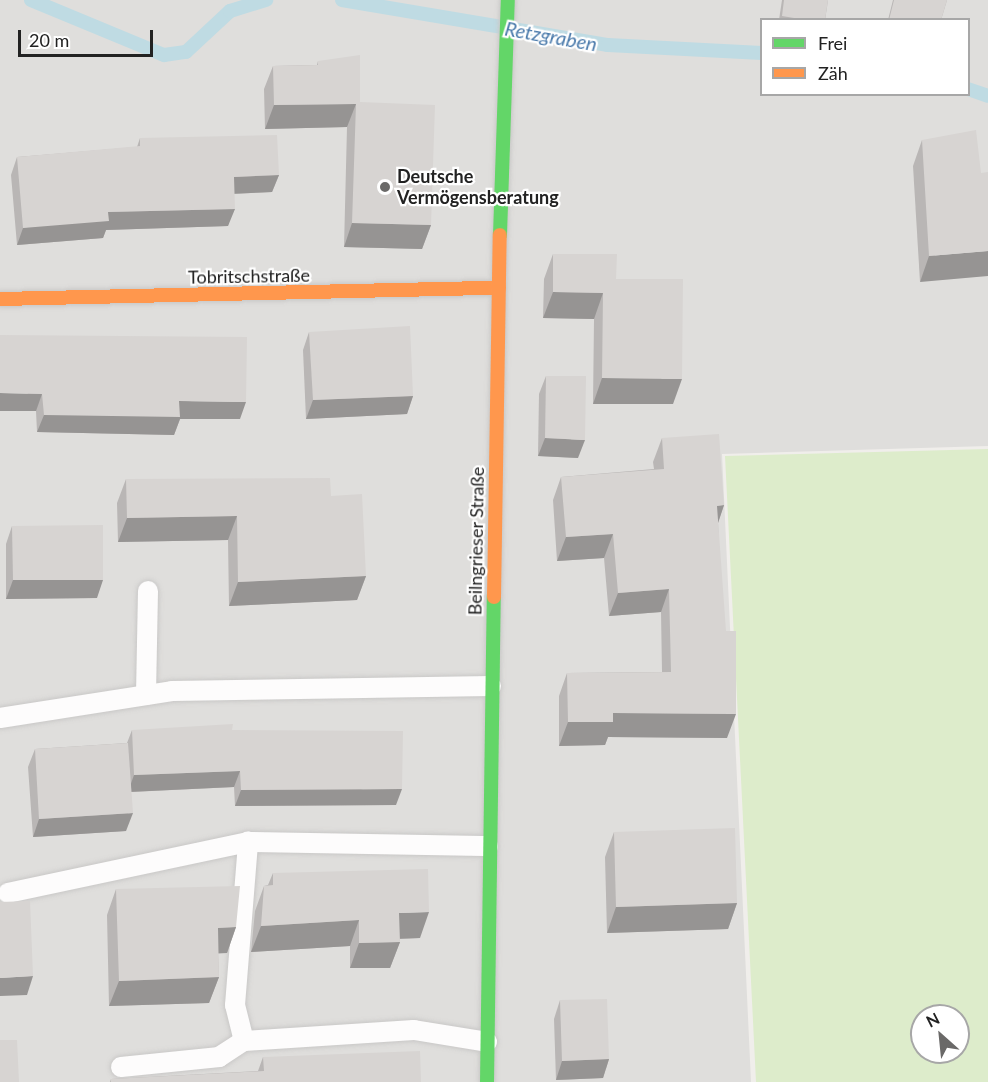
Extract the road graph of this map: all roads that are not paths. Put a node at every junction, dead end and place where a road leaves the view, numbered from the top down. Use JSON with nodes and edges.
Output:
{"nodes":[{"id":1,"x":508,"y":0,"type":"edge"},
{"id":2,"x":499,"y":288,"type":"junction"},
{"id":3,"x":0,"y":299,"type":"edge"},
{"id":4,"x":147,"y":591,"type":"dead end"},
{"id":5,"x":491,"y":686,"type":"junction"},
{"id":6,"x":146,"y":695,"type":"junction"},
{"id":7,"x":0,"y":718,"type":"edge"},
{"id":8,"x":248,"y":842,"type":"junction"},
{"id":9,"x":488,"y":846,"type":"junction"},
{"id":10,"x":8,"y":893,"type":"dead end"},
{"id":11,"x":244,"y":1041,"type":"junction"},
{"id":12,"x":487,"y":1041,"type":"junction"},
{"id":13,"x":121,"y":1067,"type":"dead end"},
{"id":14,"x":487,"y":1082,"type":"edge"}],
"edges":[{"from":1,"to":2,"type":"main road","name":"Beilngrieser Straße"},
{"from":2,"to":3,"type":"main road","name":"Tobritschstraße"},
{"from":2,"to":5,"type":"main road","name":"Beilngrieser Straße"},
{"from":4,"to":6,"type":"lane"},
{"from":5,"to":6,"type":"lane"},
{"from":5,"to":9,"type":"main road","name":"Beilngrieser Straße"},
{"from":6,"to":7,"type":"lane"},
{"from":8,"to":9,"type":"lane"},
{"from":8,"to":10,"type":"lane"},
{"from":8,"to":11,"type":"lane"},
{"from":9,"to":12,"type":"main road","name":"Beilngrieser Straße"},
{"from":11,"to":12,"type":"lane"},
{"from":11,"to":13,"type":"lane"},
{"from":12,"to":14,"type":"main road","name":"Beilngrieser Straße"}]}
